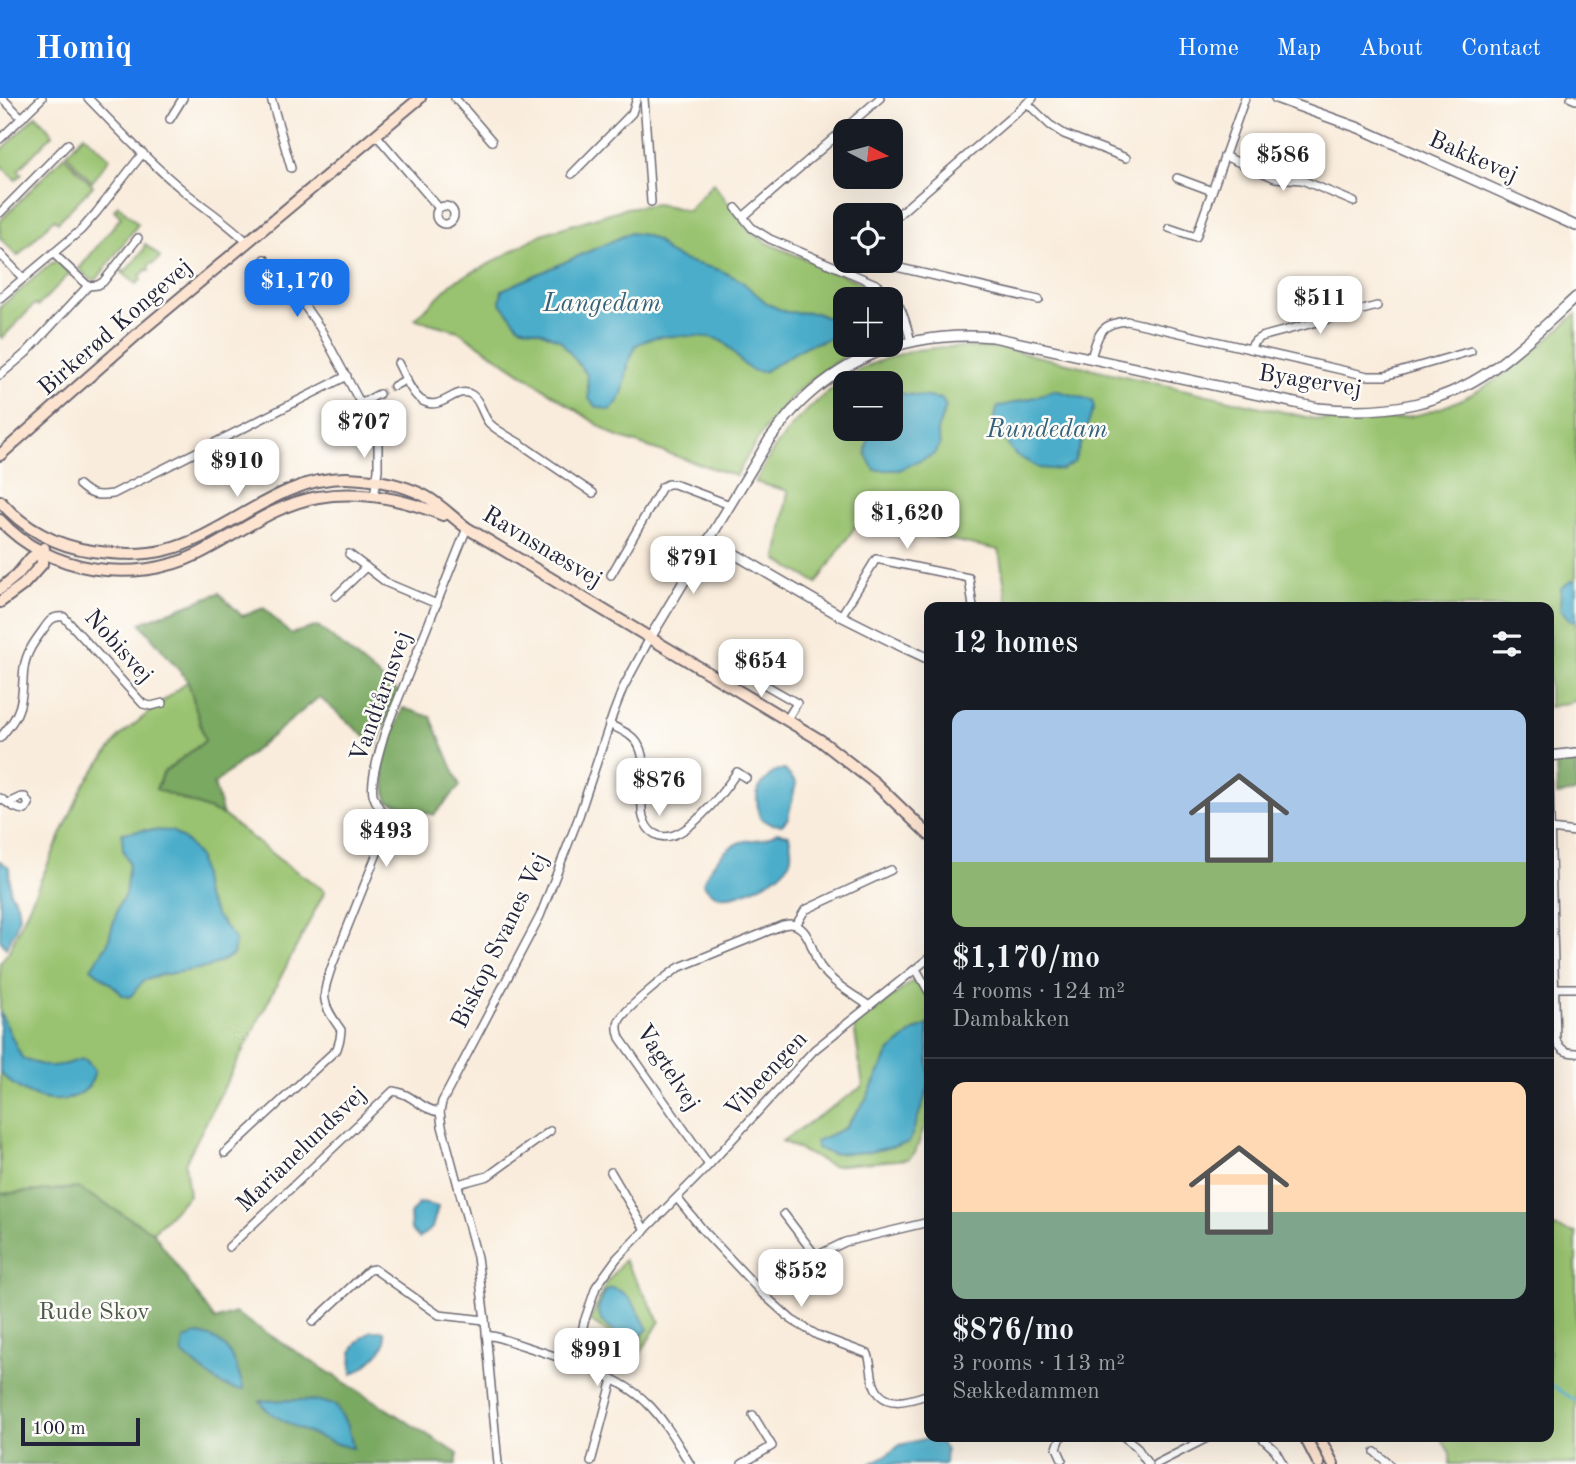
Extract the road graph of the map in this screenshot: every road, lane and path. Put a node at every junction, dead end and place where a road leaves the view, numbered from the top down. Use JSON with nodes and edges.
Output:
{"nodes":[{"id":1,"x":2,"y":98,"type":"edge"},
{"id":2,"x":42,"y":98,"type":"edge"},
{"id":3,"x":88,"y":98,"type":"edge"},
{"id":4,"x":183,"y":98,"type":"edge"},
{"id":5,"x":271,"y":98,"type":"edge"},
{"id":6,"x":420,"y":98,"type":"edge"},
{"id":7,"x":455,"y":98,"type":"edge"},
{"id":8,"x":642,"y":98,"type":"edge"},
{"id":9,"x":880,"y":98,"type":"edge"},
{"id":10,"x":1245,"y":98,"type":"edge"},
{"id":11,"x":1276,"y":98,"type":"edge"},
{"id":12,"x":1571,"y":98,"type":"edge"},
{"id":13,"x":1576,"y":100,"type":"edge"},
{"id":14,"x":1030,"y":101,"type":"edge"},
{"id":15,"x":22,"y":118,"type":"junction"},
{"id":16,"x":170,"y":119,"type":"dead end"},
{"id":17,"x":377,"y":136,"type":"junction"},
{"id":18,"x":0,"y":139,"type":"edge"},
{"id":19,"x":492,"y":141,"type":"dead end"},
{"id":20,"x":68,"y":144,"type":"dead end"},
{"id":21,"x":143,"y":153,"type":"junction"},
{"id":22,"x":1224,"y":156,"type":"junction"},
{"id":23,"x":1126,"y":158,"type":"dead end"},
{"id":24,"x":291,"y":168,"type":"dead end"},
{"id":25,"x":572,"y":174,"type":"dead end"},
{"id":26,"x":1177,"y":178,"type":"dead end"},
{"id":27,"x":1212,"y":191,"type":"junction"},
{"id":28,"x":651,"y":202,"type":"dead end"},
{"id":29,"x":1354,"y":202,"type":"dead end"},
{"id":30,"x":439,"y":208,"type":"dead end"},
{"id":31,"x":736,"y":208,"type":"dead end"},
{"id":32,"x":903,"y":211,"type":"edge"},
{"id":33,"x":0,"y":213,"type":"edge"},
{"id":34,"x":743,"y":217,"type":"junction"},
{"id":35,"x":1576,"y":226,"type":"edge"},
{"id":36,"x":1169,"y":228,"type":"dead end"},
{"id":37,"x":138,"y":238,"type":"dead end"},
{"id":38,"x":247,"y":242,"type":"junction"},
{"id":39,"x":53,"y":253,"type":"junction"},
{"id":40,"x":0,"y":254,"type":"edge"},
{"id":41,"x":265,"y":259,"type":"dead end"},
{"id":42,"x":833,"y":266,"type":"edge"},
{"id":43,"x":903,"y":269,"type":"edge"},
{"id":44,"x":850,"y":273,"type":"edge"},
{"id":45,"x":23,"y":278,"type":"junction"},
{"id":46,"x":88,"y":286,"type":"junction"},
{"id":47,"x":1576,"y":297,"type":"edge"},
{"id":48,"x":0,"y":298,"type":"edge"},
{"id":49,"x":1039,"y":300,"type":"dead end"},
{"id":50,"x":1377,"y":306,"type":"dead end"},
{"id":51,"x":911,"y":342,"type":"junction"},
{"id":52,"x":1250,"y":349,"type":"junction"},
{"id":53,"x":1471,"y":351,"type":"dead end"},
{"id":54,"x":1091,"y":358,"type":"junction"},
{"id":55,"x":398,"y":363,"type":"dead end"},
{"id":56,"x":0,"y":375,"type":"edge"},
{"id":57,"x":347,"y":376,"type":"junction"},
{"id":58,"x":407,"y":379,"type":"junction"},
{"id":59,"x":394,"y":386,"type":"tunnel mouth"},
{"id":60,"x":379,"y":394,"type":"tunnel mouth"},
{"id":61,"x":362,"y":403,"type":"junction"},
{"id":62,"x":0,"y":455,"type":"edge"},
{"id":63,"x":377,"y":480,"type":"junction"},
{"id":64,"x":79,"y":485,"type":"dead end"},
{"id":65,"x":593,"y":494,"type":"dead end"},
{"id":66,"x":374,"y":496,"type":"junction"},
{"id":67,"x":0,"y":501,"type":"edge"},
{"id":68,"x":730,"y":505,"type":"junction"},
{"id":69,"x":0,"y":520,"type":"edge"},
{"id":70,"x":455,"y":520,"type":"junction"},
{"id":71,"x":467,"y":528,"type":"junction"},
{"id":72,"x":709,"y":539,"type":"junction"},
{"id":73,"x":50,"y":540,"type":"junction"},
{"id":74,"x":42,"y":551,"type":"junction"},
{"id":75,"x":349,"y":554,"type":"dead end"},
{"id":76,"x":366,"y":568,"type":"junction"},
{"id":77,"x":611,"y":575,"type":"dead end"},
{"id":78,"x":0,"y":589,"type":"edge"},
{"id":79,"x":336,"y":596,"type":"dead end"},
{"id":80,"x":0,"y":602,"type":"edge"},
{"id":81,"x":972,"y":602,"type":"edge"},
{"id":82,"x":437,"y":604,"type":"junction"},
{"id":83,"x":841,"y":616,"type":"junction"},
{"id":84,"x":650,"y":638,"type":"junction"},
{"id":85,"x":924,"y":657,"type":"edge"},
{"id":86,"x":748,"y":675,"type":"dead end"},
{"id":87,"x":163,"y":703,"type":"dead end"},
{"id":88,"x":787,"y":719,"type":"junction"},
{"id":89,"x":609,"y":724,"type":"junction"},
{"id":90,"x":0,"y":738,"type":"edge"},
{"id":91,"x":1576,"y":753,"type":"edge"},
{"id":92,"x":1554,"y":756,"type":"edge"},
{"id":93,"x":746,"y":778,"type":"dead end"},
{"id":94,"x":1554,"y":829,"type":"edge"},
{"id":95,"x":924,"y":830,"type":"edge"},
{"id":96,"x":1576,"y":832,"type":"edge"},
{"id":97,"x":891,"y":870,"type":"dead end"},
{"id":98,"x":796,"y":925,"type":"junction"},
{"id":99,"x":924,"y":962,"type":"edge"},
{"id":100,"x":916,"y":969,"type":"junction"},
{"id":101,"x":924,"y":983,"type":"edge"},
{"id":102,"x":1554,"y":985,"type":"edge"},
{"id":103,"x":1576,"y":988,"type":"edge"},
{"id":104,"x":868,"y":1005,"type":"junction"},
{"id":105,"x":1554,"y":1012,"type":"edge"},
{"id":106,"x":1576,"y":1053,"type":"edge"},
{"id":107,"x":440,"y":1112,"type":"junction"},
{"id":108,"x":550,"y":1131,"type":"dead end"},
{"id":109,"x":225,"y":1153,"type":"dead end"},
{"id":110,"x":709,"y":1165,"type":"junction"},
{"id":111,"x":611,"y":1172,"type":"dead end"},
{"id":112,"x":458,"y":1184,"type":"junction"},
{"id":113,"x":677,"y":1198,"type":"junction"},
{"id":114,"x":784,"y":1214,"type":"dead end"},
{"id":115,"x":924,"y":1223,"type":"edge"},
{"id":116,"x":645,"y":1230,"type":"junction"},
{"id":117,"x":229,"y":1247,"type":"dead end"},
{"id":118,"x":816,"y":1256,"type":"junction"},
{"id":119,"x":763,"y":1294,"type":"junction"},
{"id":120,"x":485,"y":1320,"type":"junction"},
{"id":121,"x":313,"y":1322,"type":"dead end"},
{"id":122,"x":486,"y":1335,"type":"junction"},
{"id":123,"x":575,"y":1364,"type":"junction"},
{"id":124,"x":613,"y":1379,"type":"junction"},
{"id":125,"x":924,"y":1396,"type":"edge"},
{"id":126,"x":753,"y":1415,"type":"dead end"},
{"id":127,"x":1059,"y":1442,"type":"edge"},
{"id":128,"x":1131,"y":1442,"type":"edge"},
{"id":129,"x":1199,"y":1442,"type":"edge"},
{"id":130,"x":1266,"y":1442,"type":"edge"},
{"id":131,"x":1308,"y":1442,"type":"edge"},
{"id":132,"x":1322,"y":1442,"type":"edge"},
{"id":133,"x":1375,"y":1452,"type":"dead end"},
{"id":134,"x":1062,"y":1459,"type":"dead end"},
{"id":135,"x":591,"y":1462,"type":"dead end"},
{"id":136,"x":1147,"y":1462,"type":"edge"},
{"id":137,"x":498,"y":1464,"type":"edge"},
{"id":138,"x":690,"y":1464,"type":"edge"},
{"id":139,"x":742,"y":1464,"type":"edge"},
{"id":140,"x":1136,"y":1464,"type":"edge"},
{"id":141,"x":1156,"y":1464,"type":"edge"},
{"id":142,"x":1283,"y":1464,"type":"edge"},
{"id":143,"x":1319,"y":1464,"type":"edge"},
{"id":144,"x":1333,"y":1464,"type":"edge"},
{"id":145,"x":1389,"y":1464,"type":"edge"}],
"edges":[{"from":1,"to":15,"type":"street"},
{"from":2,"to":15,"type":"street"},
{"from":3,"to":21,"type":"street"},
{"from":4,"to":16,"type":"street"},
{"from":5,"to":24,"type":"street"},
{"from":6,"to":17,"type":"main road","name":"Birkerød Kongevej"},
{"from":7,"to":19,"type":"street"},
{"from":8,"to":25,"type":"street"},
{"from":8,"to":28,"type":"street"},
{"from":9,"to":34,"type":"street"},
{"from":10,"to":22,"type":"street"},
{"from":11,"to":35,"type":"street","name":"Bakkevej"},
{"from":12,"to":13,"type":"street"},
{"from":14,"to":23,"type":"street"},
{"from":14,"to":32,"type":"street"},
{"from":15,"to":18,"type":"street"},
{"from":17,"to":30,"type":"street"},
{"from":17,"to":38,"type":"main road","name":"Birkerød Kongevej"},
{"from":20,"to":33,"type":"street"},
{"from":21,"to":38,"type":"street"},
{"from":21,"to":39,"type":"street"},
{"from":22,"to":27,"type":"street"},
{"from":22,"to":29,"type":"street"},
{"from":26,"to":27,"type":"street"},
{"from":27,"to":36,"type":"street"},
{"from":31,"to":34,"type":"street"},
{"from":34,"to":42,"type":"street"},
{"from":37,"to":46,"type":"street"},
{"from":38,"to":62,"type":"main road","name":"Birkerød Kongevej"},
{"from":39,"to":45,"type":"street"},
{"from":39,"to":46,"type":"street"},
{"from":40,"to":45,"type":"street"},
{"from":41,"to":57,"type":"street"},
{"from":43,"to":49,"type":"street"},
{"from":44,"to":51,"type":"street"},
{"from":45,"to":48,"type":"street"},
{"from":46,"to":56,"type":"street"},
{"from":47,"to":54,"type":"street","name":"Byagervej"},
{"from":50,"to":52,"type":"street","name":"Byagervej"},
{"from":51,"to":54,"type":"street","name":"Byagervej"},
{"from":51,"to":68,"type":"street","name":"Byagervej"},
{"from":52,"to":53,"type":"street","name":"Byagervej"},
{"from":52,"to":54,"type":"street","name":"Byagervej"},
{"from":55,"to":58,"type":"street"},
{"from":57,"to":61,"type":"street"},
{"from":57,"to":64,"type":"street"},
{"from":58,"to":59,"type":"street"},
{"from":58,"to":65,"type":"street"},
{"from":60,"to":61,"type":"street"},
{"from":61,"to":63,"type":"street"},
{"from":63,"to":66,"type":"street"},
{"from":63,"to":70,"type":"main road","name":"Ravnsnæsvej"},
{"from":63,"to":73,"type":"main road","name":"Ravnsnæsvej"},
{"from":66,"to":70,"type":"main road","name":"Ravnsnæsvej"},
{"from":66,"to":74,"type":"main road","name":"Ravnsnæsvej"},
{"from":67,"to":73,"type":"main road","name":"Ravnsnæsvej"},
{"from":68,"to":72,"type":"street","name":"Byagervej"},
{"from":68,"to":77,"type":"street"},
{"from":69,"to":74,"type":"main road","name":"Ravnsnæsvej"},
{"from":70,"to":71,"type":"main road","name":"Ravnsnæsvej"},
{"from":71,"to":82,"type":"street","name":"Vandtårnsvej"},
{"from":71,"to":84,"type":"main road","name":"Ravnsnæsvej"},
{"from":72,"to":83,"type":"street"},
{"from":72,"to":84,"type":"street","name":"Byagervej"},
{"from":73,"to":74,"type":"main road"},
{"from":74,"to":78,"type":"main road"},
{"from":74,"to":80,"type":"main road"},
{"from":75,"to":76,"type":"street"},
{"from":76,"to":79,"type":"street"},
{"from":76,"to":82,"type":"street"},
{"from":81,"to":83,"type":"street"},
{"from":82,"to":109,"type":"street","name":"Vandtårnsvej"},
{"from":83,"to":85,"type":"street"},
{"from":84,"to":88,"type":"main road","name":"Ravnsnæsvej"},
{"from":84,"to":89,"type":"street","name":"Biskop Svanes Vej"},
{"from":86,"to":88,"type":"street"},
{"from":87,"to":90,"type":"street","name":"Nobisvej"},
{"from":88,"to":95,"type":"main road","name":"Ravnsnæsvej"},
{"from":89,"to":93,"type":"street"},
{"from":89,"to":107,"type":"street","name":"Biskop Svanes Vej"},
{"from":91,"to":92,"type":"street"},
{"from":94,"to":96,"type":"street"},
{"from":97,"to":98,"type":"street","name":"Vagtelvej"},
{"from":98,"to":104,"type":"street"},
{"from":98,"to":110,"type":"street","name":"Vagtelvej"},
{"from":99,"to":100,"type":"street","name":"Vibeengen"},
{"from":100,"to":101,"type":"street"},
{"from":100,"to":104,"type":"street","name":"Vibeengen"},
{"from":102,"to":103,"type":"street"},
{"from":104,"to":110,"type":"street","name":"Vibeengen"},
{"from":105,"to":106,"type":"street"},
{"from":107,"to":112,"type":"street"},
{"from":107,"to":117,"type":"street","name":"Marianelundsvej"},
{"from":108,"to":112,"type":"street"},
{"from":110,"to":113,"type":"street","name":"Vibeengen"},
{"from":111,"to":116,"type":"street"},
{"from":112,"to":120,"type":"street"},
{"from":113,"to":116,"type":"street","name":"Vibeengen"},
{"from":113,"to":119,"type":"street"},
{"from":114,"to":118,"type":"street"},
{"from":115,"to":118,"type":"street"},
{"from":116,"to":123,"type":"street","name":"Vibeengen"},
{"from":118,"to":119,"type":"street"},
{"from":119,"to":125,"type":"street"},
{"from":120,"to":121,"type":"street"},
{"from":120,"to":122,"type":"street"},
{"from":122,"to":123,"type":"street"},
{"from":122,"to":137,"type":"street"},
{"from":123,"to":124,"type":"street"},
{"from":124,"to":135,"type":"street"},
{"from":124,"to":138,"type":"street"},
{"from":126,"to":139,"type":"street"},
{"from":127,"to":134,"type":"street"},
{"from":128,"to":136,"type":"street"},
{"from":129,"to":141,"type":"street"},
{"from":130,"to":142,"type":"street"},
{"from":131,"to":143,"type":"main road"},
{"from":132,"to":144,"type":"main road"},
{"from":133,"to":145,"type":"street"},
{"from":136,"to":140,"type":"street"}]}
